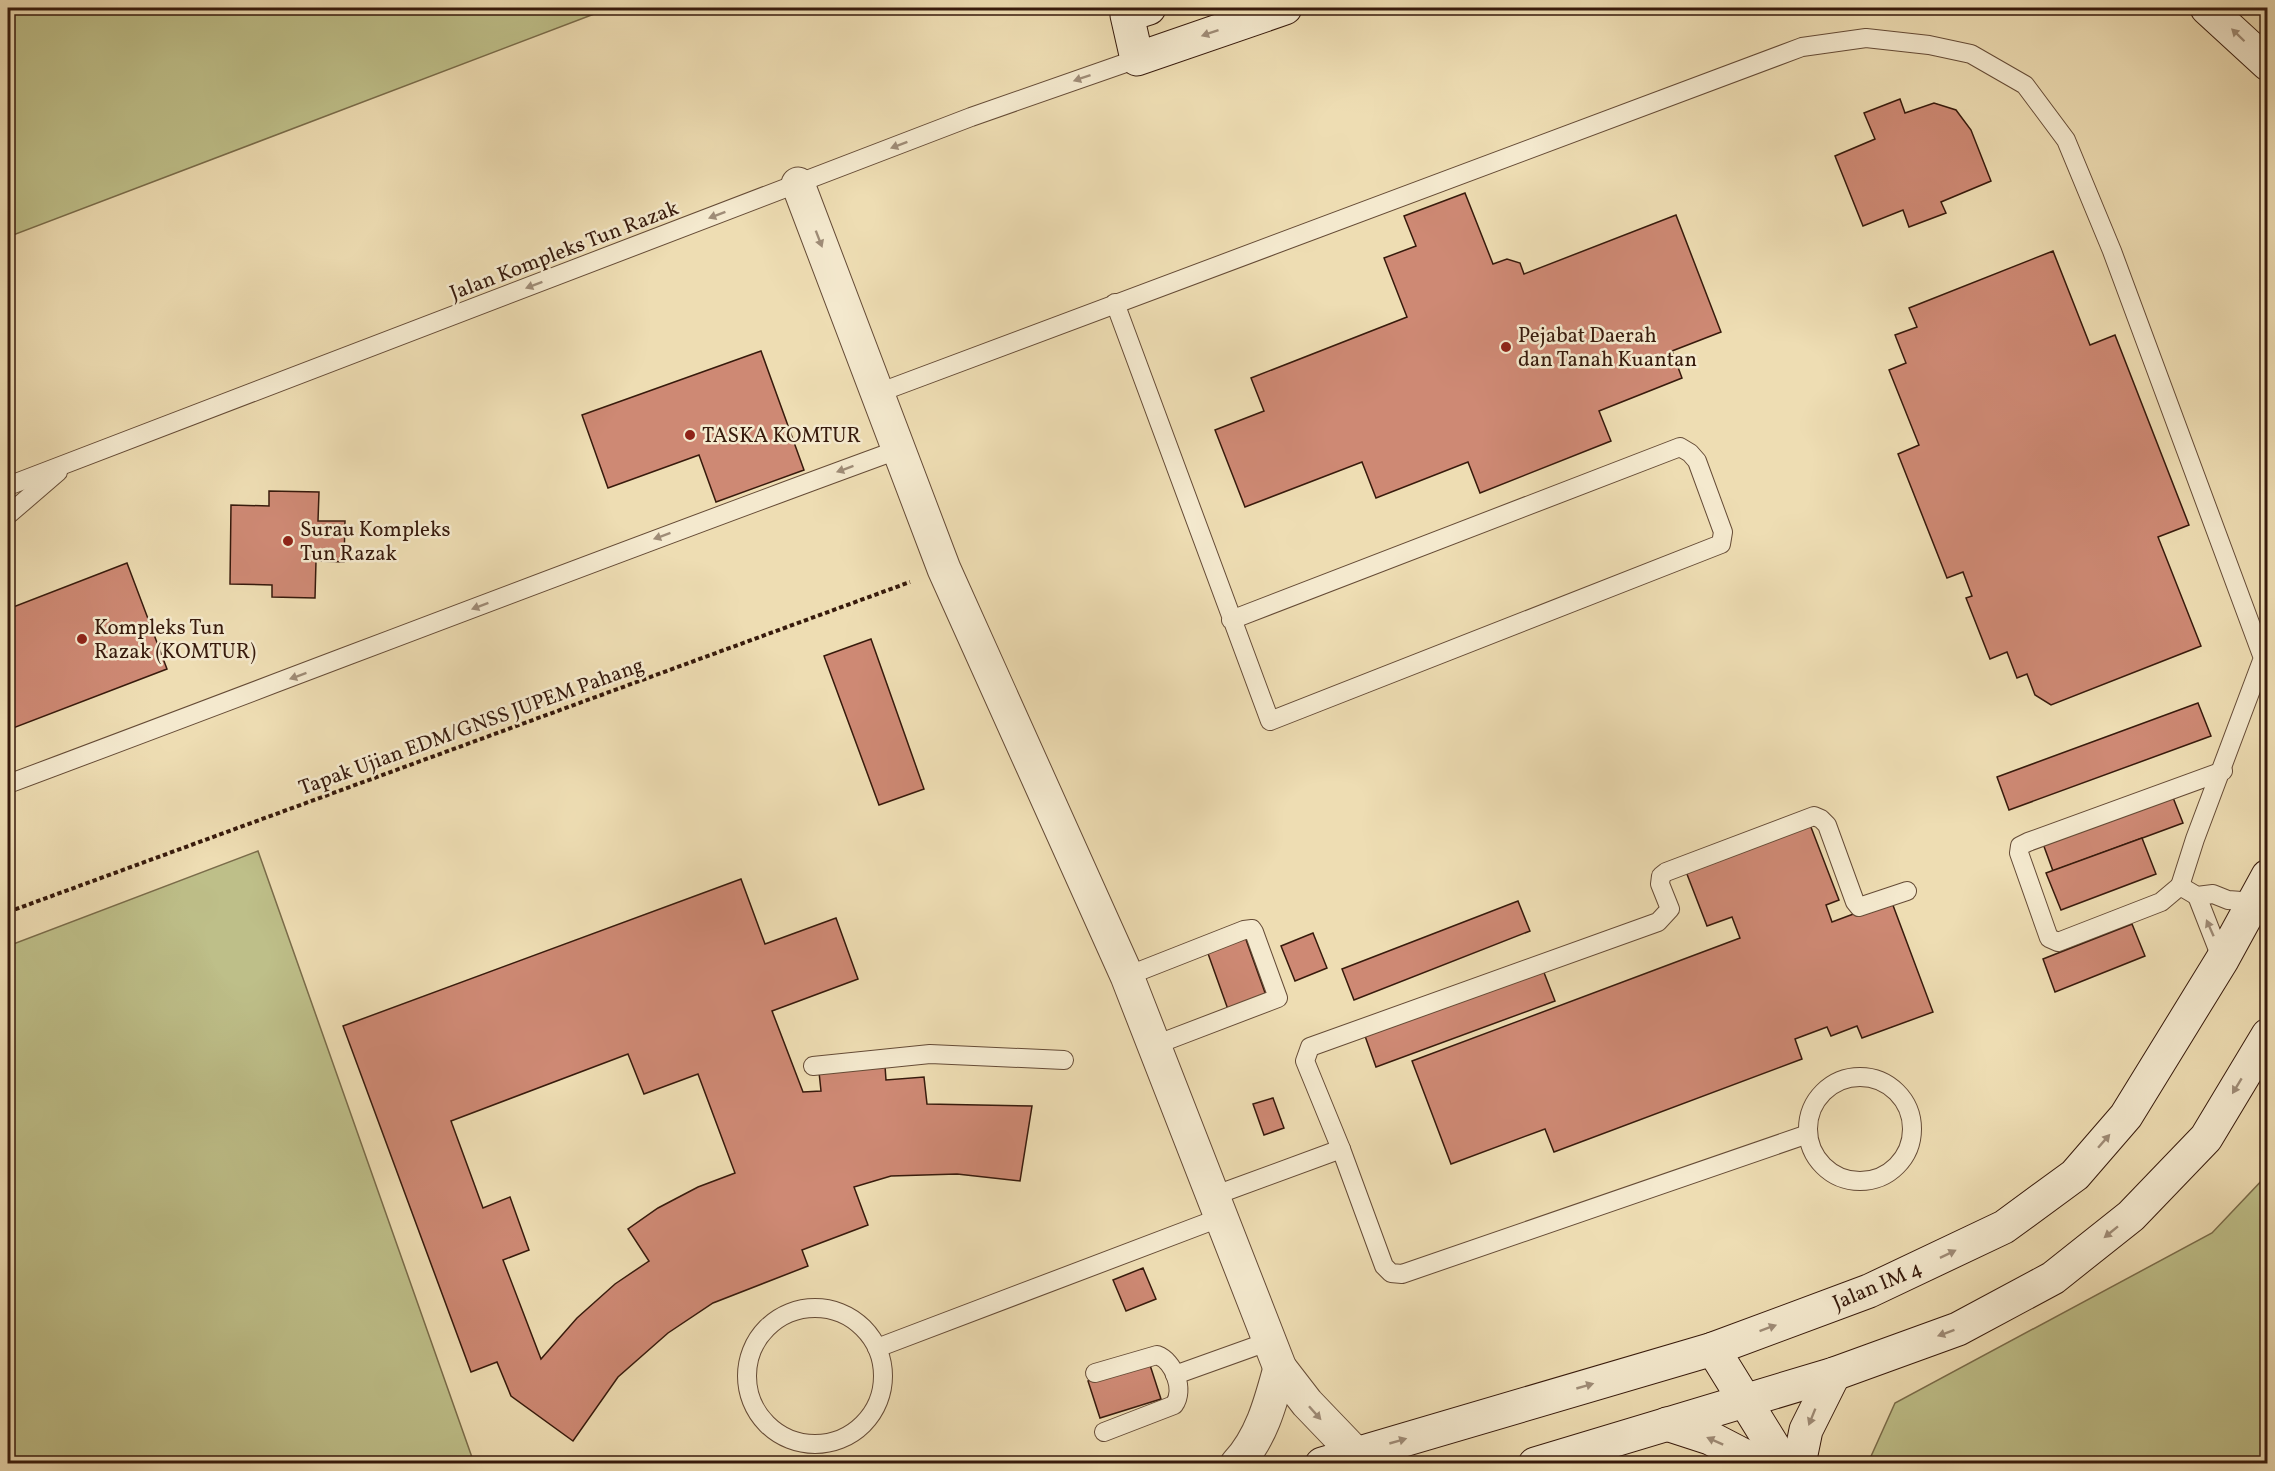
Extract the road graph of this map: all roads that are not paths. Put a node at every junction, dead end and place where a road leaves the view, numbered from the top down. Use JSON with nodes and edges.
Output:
{"nodes":[{"id":1,"x":1285,"y":8,"type":"edge"},
{"id":2,"x":2207,"y":8,"type":"edge"},
{"id":3,"x":1138,"y":11,"type":"edge"},
{"id":4,"x":1137,"y":59,"type":"junction"},
{"id":5,"x":2268,"y":64,"type":"edge"},
{"id":6,"x":798,"y":184,"type":"junction"},
{"id":7,"x":1115,"y":303,"type":"junction"},
{"id":8,"x":878,"y":393,"type":"junction"},
{"id":9,"x":900,"y":449,"type":"junction"},
{"id":10,"x":68,"y":463,"type":"junction"},
{"id":11,"x":8,"y":486,"type":"edge"},
{"id":12,"x":8,"y":515,"type":"edge"},
{"id":13,"x":1231,"y":620,"type":"junction"},
{"id":14,"x":2223,"y":771,"type":"junction"},
{"id":15,"x":8,"y":784,"type":"edge"},
{"id":16,"x":2180,"y":886,"type":"junction"},
{"id":17,"x":2261,"y":889,"type":"edge"},
{"id":18,"x":1907,"y":891,"type":"dead end"},
{"id":19,"x":2197,"y":896,"type":"junction"},
{"id":20,"x":2222,"y":960,"type":"junction"},
{"id":21,"x":1127,"y":976,"type":"junction"},
{"id":22,"x":2268,"y":1035,"type":"edge"},
{"id":23,"x":1155,"y":1045,"type":"junction"},
{"id":24,"x":1064,"y":1060,"type":"dead end"},
{"id":25,"x":813,"y":1066,"type":"dead end"},
{"id":26,"x":1808,"y":1134,"type":"junction"},
{"id":27,"x":1341,"y":1149,"type":"junction"},
{"id":28,"x":1218,"y":1207,"type":"junction"},
{"id":29,"x":877,"y":1348,"type":"junction"},
{"id":30,"x":1713,"y":1348,"type":"junction"},
{"id":31,"x":1275,"y":1354,"type":"junction"},
{"id":32,"x":1095,"y":1373,"type":"dead end"},
{"id":33,"x":1834,"y":1374,"type":"junction"},
{"id":34,"x":1175,"y":1376,"type":"junction"},
{"id":35,"x":1745,"y":1402,"type":"junction"},
{"id":36,"x":1667,"y":1424,"type":"junction"},
{"id":37,"x":1104,"y":1432,"type":"dead end"},
{"id":38,"x":1355,"y":1453,"type":"junction"},
{"id":39,"x":1237,"y":1464,"type":"edge"},
{"id":40,"x":1322,"y":1464,"type":"edge"},
{"id":41,"x":1535,"y":1464,"type":"edge"},
{"id":42,"x":1760,"y":1464,"type":"edge"},
{"id":43,"x":1784,"y":1464,"type":"edge"},
{"id":44,"x":1799,"y":1464,"type":"edge"}],
"edges":[{"from":1,"to":4,"type":"street","one_way":true},
{"from":5,"to":2,"type":"street","one_way":true},
{"from":3,"to":4,"type":"street"},
{"from":4,"to":6,"type":"lane","name":"Jalan Kompleks Tun Razak","one_way":true},
{"from":6,"to":8,"type":"street","one_way":true},
{"from":6,"to":10,"type":"lane","name":"Jalan Kompleks Tun Razak","one_way":true},
{"from":7,"to":8,"type":"lane"},
{"from":7,"to":13,"type":"lane"},
{"from":7,"to":14,"type":"lane"},
{"from":8,"to":9,"type":"street"},
{"from":9,"to":15,"type":"lane","one_way":true},
{"from":9,"to":21,"type":"street"},
{"from":10,"to":11,"type":"lane","name":"Jalan Kompleks Tun Razak"},
{"from":10,"to":12,"type":"lane"},
{"from":13,"to":13,"type":"lane"},
{"from":14,"to":16,"type":"lane"},
{"from":14,"to":16,"type":"lane"},
{"from":16,"to":19,"type":"lane"},
{"from":17,"to":19,"type":"lane"},
{"from":17,"to":20,"type":"street","name":"Jalan IM 4"},
{"from":18,"to":27,"type":"lane"},
{"from":20,"to":19,"type":"lane","one_way":true},
{"from":30,"to":20,"type":"street","name":"Jalan IM 4","one_way":true},
{"from":21,"to":23,"type":"street"},
{"from":21,"to":23,"type":"lane"},
{"from":22,"to":33,"type":"street","one_way":true},
{"from":23,"to":28,"type":"street"},
{"from":24,"to":25,"type":"lane"},
{"from":26,"to":26,"type":"lane"},
{"from":26,"to":27,"type":"lane"},
{"from":27,"to":28,"type":"lane"},
{"from":28,"to":29,"type":"lane"},
{"from":28,"to":31,"type":"street"},
{"from":29,"to":29,"type":"lane"},
{"from":30,"to":35,"type":"street"},
{"from":38,"to":30,"type":"street","name":"Jalan IM 4","one_way":true},
{"from":31,"to":34,"type":"lane"},
{"from":31,"to":38,"type":"street","one_way":true},
{"from":31,"to":39,"type":"street"},
{"from":32,"to":34,"type":"lane"},
{"from":33,"to":35,"type":"street"},
{"from":33,"to":44,"type":"street","one_way":true},
{"from":34,"to":37,"type":"lane"},
{"from":35,"to":36,"type":"street"},
{"from":35,"to":43,"type":"street"},
{"from":36,"to":41,"type":"street"},
{"from":42,"to":36,"type":"street","one_way":true},
{"from":38,"to":40,"type":"street","name":"Jalan IM 4"}]}
